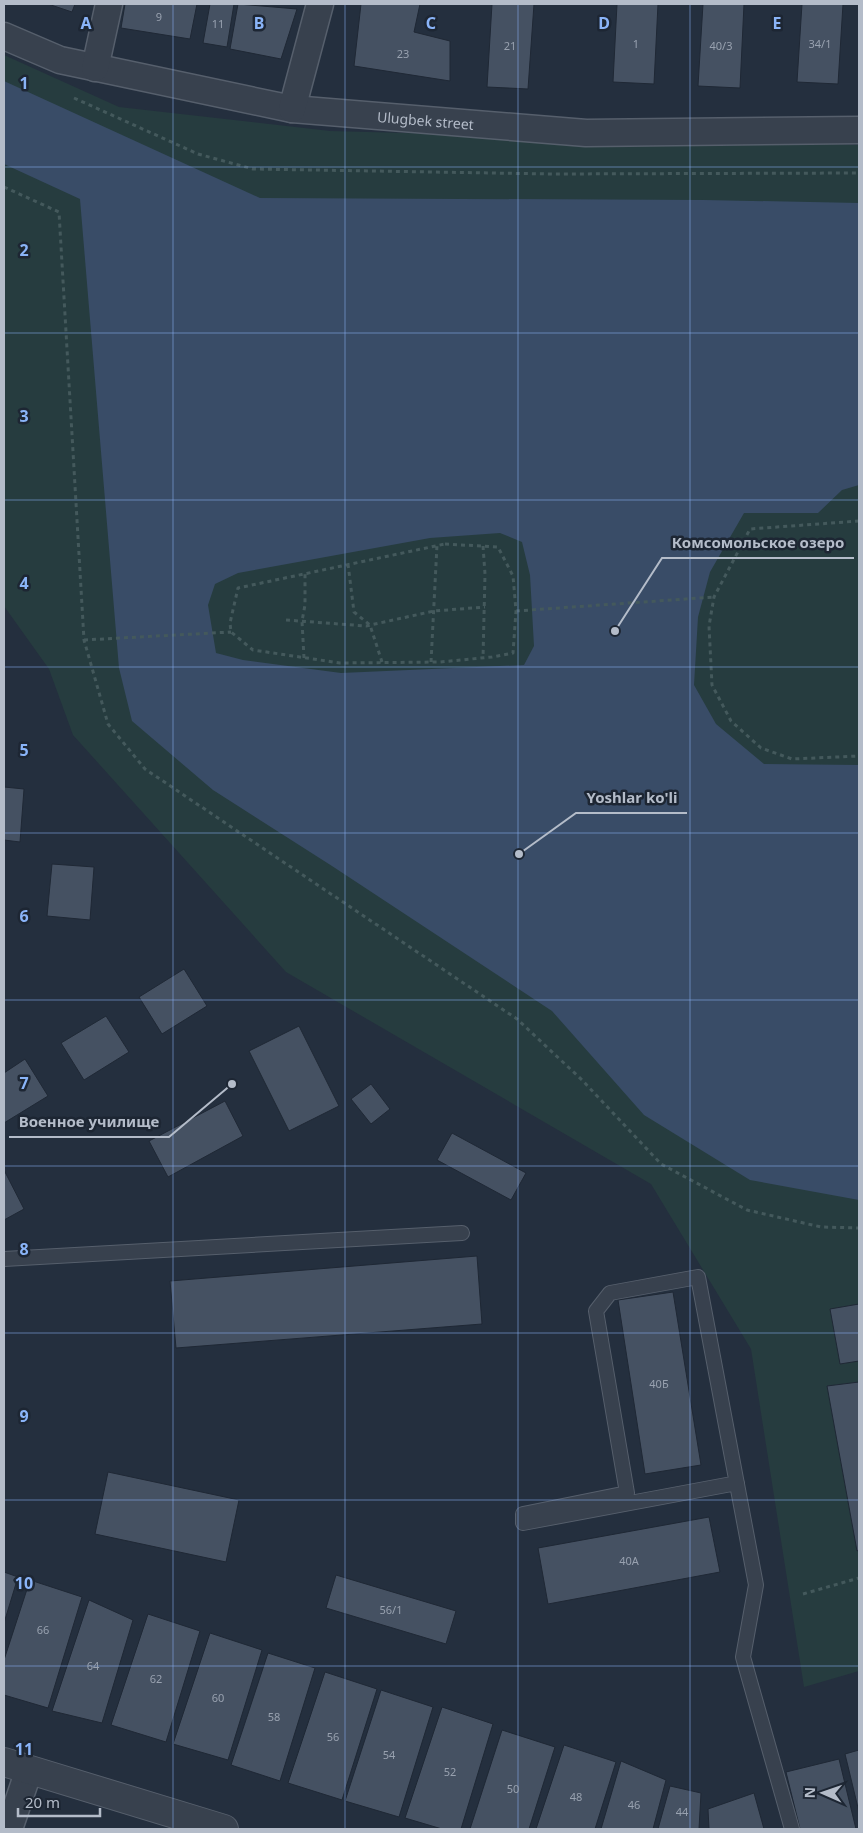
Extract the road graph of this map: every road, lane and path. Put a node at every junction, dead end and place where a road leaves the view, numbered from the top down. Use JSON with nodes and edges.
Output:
{"nodes":[{"id":1,"x":109,"y":4,"type":"edge"},
{"id":2,"x":320,"y":4,"type":"edge"},
{"id":3,"x":4,"y":36,"type":"edge"},
{"id":4,"x":96,"y":68,"type":"junction"},
{"id":5,"x":74,"y":98,"type":"dead end"},
{"id":6,"x":292,"y":109,"type":"junction"},
{"id":7,"x":859,"y":130,"type":"edge"},
{"id":8,"x":859,"y":173,"type":"edge"},
{"id":9,"x":4,"y":187,"type":"edge"},
{"id":10,"x":859,"y":521,"type":"edge"},
{"id":11,"x":437,"y":545,"type":"junction"},
{"id":12,"x":483,"y":546,"type":"junction"},
{"id":13,"x":348,"y":564,"type":"junction"},
{"id":14,"x":305,"y":573,"type":"junction"},
{"id":15,"x":714,"y":596,"type":"junction"},
{"id":16,"x":485,"y":607,"type":"junction"},
{"id":17,"x":434,"y":611,"type":"junction"},
{"id":18,"x":516,"y":611,"type":"junction"},
{"id":19,"x":286,"y":620,"type":"dead end"},
{"id":20,"x":302,"y":622,"type":"junction"},
{"id":21,"x":370,"y":625,"type":"junction"},
{"id":22,"x":231,"y":632,"type":"junction"},
{"id":23,"x":84,"y":640,"type":"junction"},
{"id":24,"x":304,"y":658,"type":"junction"},
{"id":25,"x":483,"y":658,"type":"junction"},
{"id":26,"x":382,"y":662,"type":"junction"},
{"id":27,"x":431,"y":662,"type":"junction"},
{"id":28,"x":859,"y":756,"type":"edge"},
{"id":29,"x":859,"y":1228,"type":"edge"},
{"id":30,"x":462,"y":1233,"type":"dead end"},
{"id":31,"x":4,"y":1260,"type":"edge"},
{"id":32,"x":737,"y":1483,"type":"junction"},
{"id":33,"x":859,"y":1578,"type":"edge"},
{"id":34,"x":803,"y":1594,"type":"dead end"},
{"id":35,"x":16,"y":1766,"type":"edge"},
{"id":36,"x":9,"y":1829,"type":"edge"},
{"id":37,"x":224,"y":1829,"type":"edge"},
{"id":38,"x":792,"y":1829,"type":"edge"}],
"edges":[{"from":1,"to":4,"type":"street"},
{"from":2,"to":6,"type":"street"},
{"from":3,"to":4,"type":"street","name":"Ulugbek street"},
{"from":4,"to":6,"type":"street","name":"Ulugbek street"},
{"from":5,"to":8,"type":"path"},
{"from":6,"to":7,"type":"street","name":"Ulugbek street"},
{"from":9,"to":23,"type":"path"},
{"from":10,"to":15,"type":"path"},
{"from":11,"to":12,"type":"path"},
{"from":11,"to":13,"type":"path"},
{"from":11,"to":17,"type":"path"},
{"from":12,"to":16,"type":"path"},
{"from":12,"to":18,"type":"path"},
{"from":13,"to":14,"type":"path"},
{"from":13,"to":21,"type":"path"},
{"from":14,"to":20,"type":"path"},
{"from":14,"to":22,"type":"path"},
{"from":15,"to":18,"type":"path"},
{"from":15,"to":28,"type":"path"},
{"from":16,"to":17,"type":"path"},
{"from":16,"to":25,"type":"path"},
{"from":17,"to":21,"type":"path"},
{"from":17,"to":27,"type":"path"},
{"from":18,"to":25,"type":"path"},
{"from":19,"to":20,"type":"path"},
{"from":20,"to":21,"type":"path"},
{"from":20,"to":24,"type":"path"},
{"from":21,"to":26,"type":"path"},
{"from":22,"to":23,"type":"path"},
{"from":22,"to":24,"type":"path"},
{"from":23,"to":29,"type":"path"},
{"from":24,"to":26,"type":"path"},
{"from":25,"to":27,"type":"path"},
{"from":26,"to":27,"type":"path"},
{"from":30,"to":31,"type":"lane"},
{"from":32,"to":32,"type":"lane"},
{"from":32,"to":38,"type":"lane"},
{"from":33,"to":34,"type":"path"},
{"from":35,"to":36,"type":"street"},
{"from":35,"to":37,"type":"street"}]}
